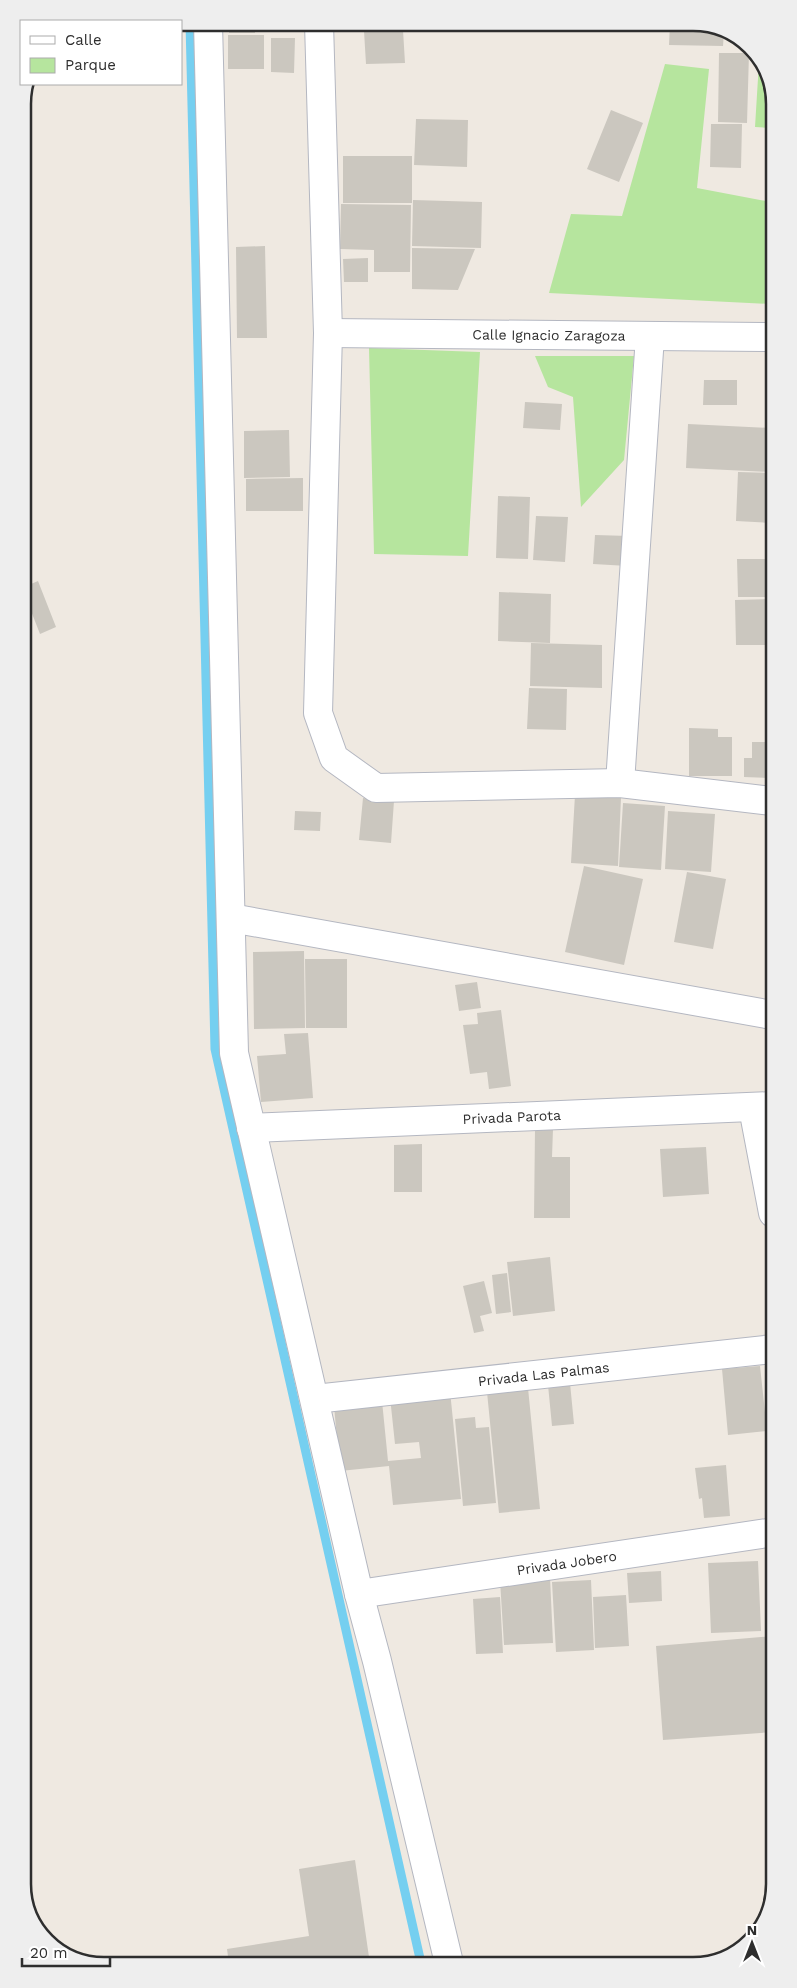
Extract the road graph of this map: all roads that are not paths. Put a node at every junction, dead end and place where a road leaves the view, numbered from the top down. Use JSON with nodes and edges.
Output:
{"nodes":[{"id":1,"x":208,"y":31,"type":"edge"},
{"id":2,"x":319,"y":31,"type":"edge"},
{"id":3,"x":328,"y":333,"type":"junction"},
{"id":4,"x":650,"y":336,"type":"junction"},
{"id":5,"x":766,"y":338,"type":"edge"},
{"id":6,"x":620,"y":783,"type":"junction"},
{"id":7,"x":766,"y":801,"type":"edge"},
{"id":8,"x":231,"y":918,"type":"junction"},
{"id":9,"x":766,"y":1014,"type":"edge"},
{"id":10,"x":763,"y":1107,"type":"edge"},
{"id":11,"x":251,"y":1128,"type":"junction"},
{"id":12,"x":766,"y":1139,"type":"edge"},
{"id":13,"x":766,"y":1350,"type":"edge"},
{"id":14,"x":315,"y":1399,"type":"junction"},
{"id":15,"x":766,"y":1533,"type":"edge"},
{"id":16,"x":359,"y":1594,"type":"junction"},
{"id":17,"x":448,"y":1957,"type":"edge"}],
"edges":[{"from":1,"to":8,"type":"street"},
{"from":2,"to":3,"type":"street"},
{"from":3,"to":4,"type":"street","name":"Calle Ignacio Zaragoza"},
{"from":3,"to":6,"type":"street"},
{"from":4,"to":5,"type":"street","name":"Calle Ignacio Zaragoza"},
{"from":4,"to":6,"type":"street"},
{"from":6,"to":7,"type":"street"},
{"from":8,"to":9,"type":"street"},
{"from":8,"to":11,"type":"street"},
{"from":10,"to":11,"type":"street","name":"Privada Parota"},
{"from":10,"to":12,"type":"street"},
{"from":11,"to":14,"type":"street"},
{"from":13,"to":14,"type":"street","name":"Privada Las Palmas"},
{"from":14,"to":16,"type":"street"},
{"from":15,"to":16,"type":"street","name":"Privada Jobero"},
{"from":16,"to":17,"type":"street"}]}
